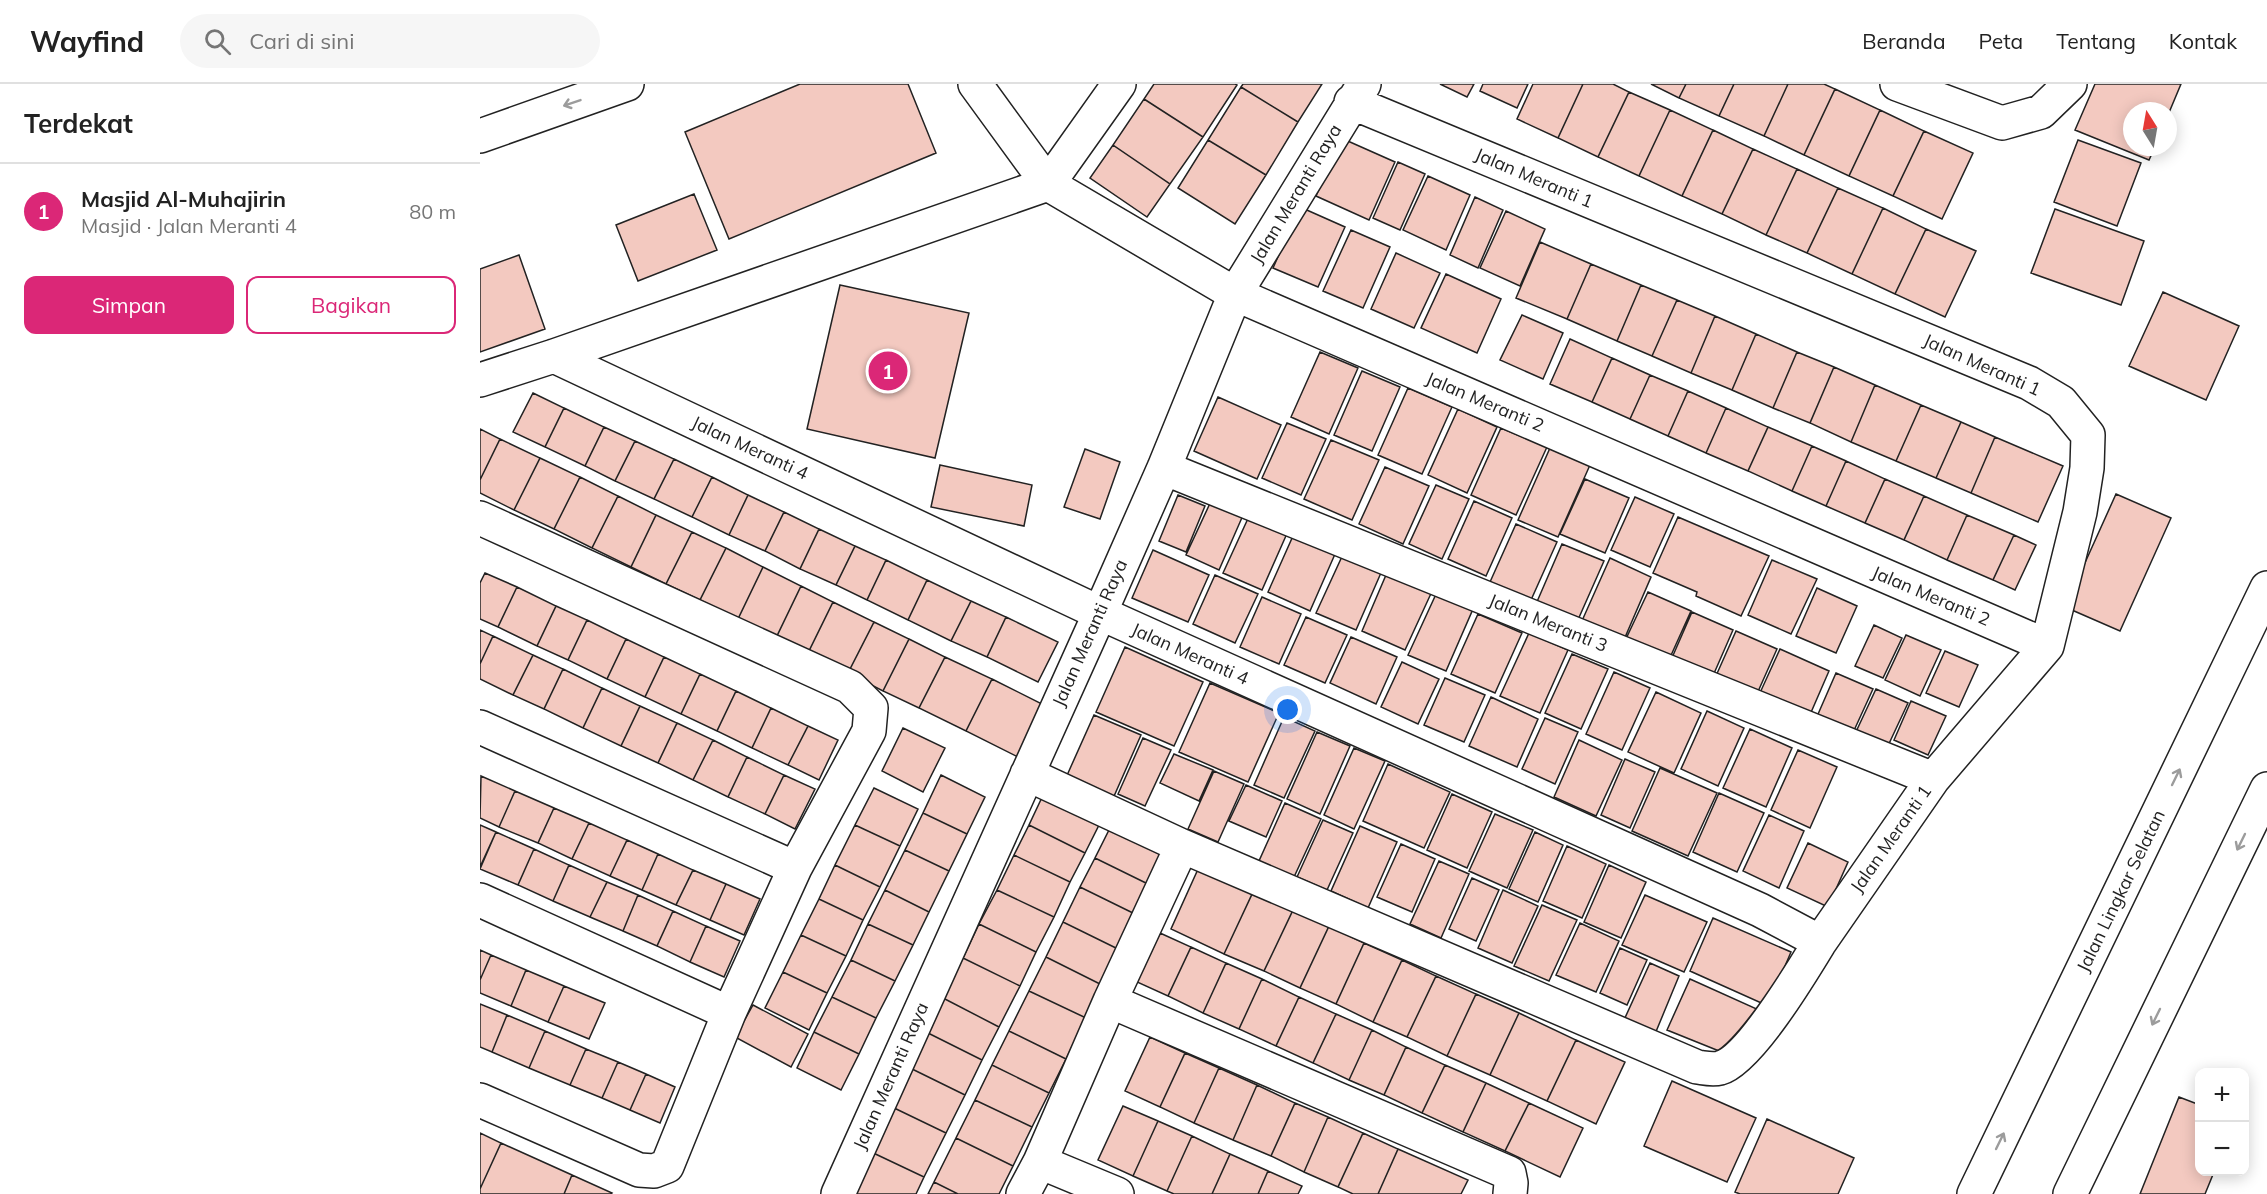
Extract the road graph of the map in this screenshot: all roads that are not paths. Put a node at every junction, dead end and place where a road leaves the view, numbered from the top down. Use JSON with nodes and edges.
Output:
{"nodes":[{"id":1,"x":627,"y":84,"type":"edge"},
{"id":2,"x":975,"y":84,"type":"edge"},
{"id":3,"x":1119,"y":84,"type":"edge"},
{"id":4,"x":1897,"y":84,"type":"edge"},
{"id":5,"x":2070,"y":84,"type":"edge"},
{"id":6,"x":1358,"y":93,"type":"edge"},
{"id":7,"x":480,"y":136,"type":"edge"},
{"id":8,"x":1048,"y":184,"type":"junction"},
{"id":9,"x":1235,"y":294,"type":"junction"},
{"id":10,"x":554,"y":356,"type":"junction"},
{"id":11,"x":480,"y":380,"type":"edge"},
{"id":12,"x":1164,"y":468,"type":"junction"},
{"id":13,"x":480,"y":518,"type":"edge"},
{"id":14,"x":2267,"y":588,"type":"edge"},
{"id":15,"x":1100,"y":613,"type":"junction"},
{"id":16,"x":2047,"y":646,"type":"junction"},
{"id":17,"x":480,"y":728,"type":"edge"},
{"id":18,"x":1027,"y":774,"type":"junction"},
{"id":19,"x":1933,"y":779,"type":"junction"},
{"id":20,"x":2267,"y":789,"type":"edge"},
{"id":21,"x":1182,"y":846,"type":"junction"},
{"id":22,"x":795,"y":868,"type":"junction"},
{"id":23,"x":480,"y":900,"type":"edge"},
{"id":24,"x":1820,"y":942,"type":"junction"},
{"id":25,"x":1110,"y":1001,"type":"junction"},
{"id":26,"x":729,"y":1013,"type":"junction"},
{"id":27,"x":480,"y":1100,"type":"edge"},
{"id":28,"x":1040,"y":1162,"type":"junction"},
{"id":29,"x":838,"y":1194,"type":"edge"},
{"id":30,"x":1023,"y":1194,"type":"edge"},
{"id":31,"x":1117,"y":1194,"type":"edge"},
{"id":32,"x":1510,"y":1194,"type":"edge"},
{"id":33,"x":1974,"y":1194,"type":"edge"},
{"id":34,"x":2070,"y":1194,"type":"edge"}],
"edges":[{"from":1,"to":7,"type":"main road","one_way":true},
{"from":2,"to":8,"type":"main road","name":"Jalan Meranti 2"},
{"from":3,"to":8,"type":"main road"},
{"from":4,"to":5,"type":"main road"},
{"from":6,"to":9,"type":"main road","name":"Jalan Meranti Raya"},
{"from":6,"to":16,"type":"main road","name":"Jalan Meranti 1"},
{"from":8,"to":9,"type":"main road","name":"Jalan Meranti 2"},
{"from":8,"to":10,"type":"main road"},
{"from":9,"to":12,"type":"main road","name":"Jalan Meranti Raya"},
{"from":9,"to":16,"type":"main road","name":"Jalan Meranti 2"},
{"from":10,"to":11,"type":"main road"},
{"from":10,"to":15,"type":"main road","name":"Jalan Meranti 4"},
{"from":12,"to":15,"type":"main road","name":"Jalan Meranti Raya"},
{"from":12,"to":19,"type":"main road","name":"Jalan Meranti 3"},
{"from":13,"to":22,"type":"main road"},
{"from":33,"to":14,"type":"main road","name":"Jalan Lingkar Selatan","one_way":true},
{"from":15,"to":18,"type":"main road","name":"Jalan Meranti Raya"},
{"from":15,"to":24,"type":"main road","name":"Jalan Meranti 4"},
{"from":16,"to":19,"type":"main road","name":"Jalan Meranti 1"},
{"from":17,"to":22,"type":"main road"},
{"from":18,"to":21,"type":"main road","name":"Jalan Meranti 1"},
{"from":18,"to":29,"type":"main road","name":"Jalan Meranti Raya"},
{"from":19,"to":24,"type":"main road","name":"Jalan Meranti 1"},
{"from":20,"to":34,"type":"main road","one_way":true},
{"from":21,"to":24,"type":"main road","name":"Jalan Meranti 1"},
{"from":21,"to":25,"type":"main road"},
{"from":22,"to":26,"type":"main road"},
{"from":23,"to":26,"type":"main road"},
{"from":25,"to":28,"type":"main road"},
{"from":25,"to":32,"type":"main road"},
{"from":26,"to":27,"type":"main road"},
{"from":28,"to":30,"type":"main road"},
{"from":28,"to":31,"type":"main road"}]}
